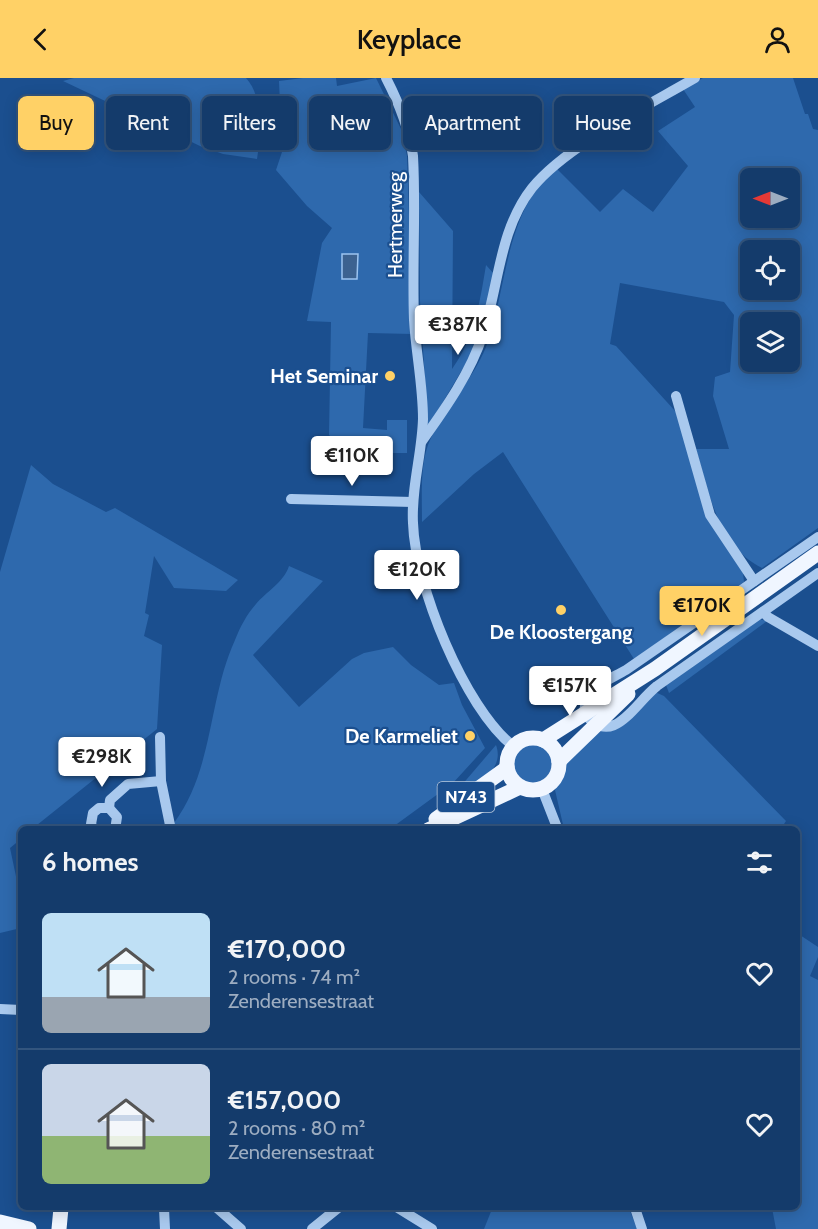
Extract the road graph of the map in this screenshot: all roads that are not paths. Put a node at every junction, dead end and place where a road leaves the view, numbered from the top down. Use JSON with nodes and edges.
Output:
{"nodes":[{"id":1,"x":386,"y":78,"type":"edge"},
{"id":2,"x":695,"y":78,"type":"edge"},
{"id":3,"x":676,"y":396,"type":"dead end"},
{"id":4,"x":421,"y":442,"type":"junction"},
{"id":5,"x":291,"y":500,"type":"dead end"},
{"id":6,"x":413,"y":502,"type":"junction"},
{"id":7,"x":818,"y":537,"type":"edge"},
{"id":8,"x":818,"y":554,"type":"edge"},
{"id":9,"x":818,"y":573,"type":"edge"},
{"id":10,"x":754,"y":581,"type":"junction"},
{"id":11,"x":763,"y":612,"type":"junction"},
{"id":12,"x":818,"y":646,"type":"edge"},
{"id":13,"x":655,"y":669,"type":"junction"},
{"id":14,"x":584,"y":713,"type":"junction"},
{"id":15,"x":594,"y":726,"type":"junction"},
{"id":16,"x":160,"y":737,"type":"dead end"},
{"id":17,"x":543,"y":740,"type":"junction"},
{"id":18,"x":513,"y":746,"type":"junction"},
{"id":19,"x":559,"y":761,"type":"junction"},
{"id":20,"x":507,"y":768,"type":"junction"},
{"id":21,"x":161,"y":781,"type":"junction"},
{"id":22,"x":520,"y":787,"type":"junction"},
{"id":23,"x":542,"y":789,"type":"junction"},
{"id":24,"x":109,"y":808,"type":"junction"},
{"id":25,"x":92,"y":826,"type":"edge"},
{"id":26,"x":116,"y":826,"type":"edge"},
{"id":27,"x":170,"y":826,"type":"edge"},
{"id":28,"x":430,"y":826,"type":"edge"},
{"id":29,"x":436,"y":826,"type":"edge"},
{"id":30,"x":556,"y":826,"type":"edge"},
{"id":31,"x":0,"y":1009,"type":"edge"},
{"id":32,"x":18,"y":1012,"type":"edge"},
{"id":33,"x":61,"y":1210,"type":"edge"},
{"id":34,"x":164,"y":1210,"type":"edge"},
{"id":35,"x":219,"y":1210,"type":"edge"},
{"id":36,"x":336,"y":1210,"type":"edge"},
{"id":37,"x":401,"y":1210,"type":"edge"},
{"id":38,"x":636,"y":1210,"type":"edge"},
{"id":39,"x":0,"y":1222,"type":"edge"},
{"id":40,"x":29,"y":1229,"type":"edge"},
{"id":41,"x":59,"y":1229,"type":"edge"},
{"id":42,"x":165,"y":1229,"type":"edge"},
{"id":43,"x":241,"y":1229,"type":"edge"},
{"id":44,"x":312,"y":1229,"type":"edge"},
{"id":45,"x":432,"y":1229,"type":"edge"},
{"id":46,"x":642,"y":1229,"type":"edge"}],
"edges":[{"from":1,"to":4,"type":"street","name":"Hertmerweg"},
{"from":2,"to":4,"type":"street"},
{"from":3,"to":10,"type":"street"},
{"from":4,"to":6,"type":"street","name":"Hertmerweg"},
{"from":5,"to":6,"type":"street"},
{"from":6,"to":18,"type":"street","name":"Hertmerweg"},
{"from":7,"to":10,"type":"street"},
{"from":8,"to":13,"type":"main road"},
{"from":9,"to":11,"type":"street"},
{"from":10,"to":14,"type":"street"},
{"from":11,"to":12,"type":"street"},
{"from":11,"to":15,"type":"street"},
{"from":13,"to":14,"type":"main road"},
{"from":13,"to":15,"type":"main road"},
{"from":14,"to":15,"type":"street"},
{"from":14,"to":17,"type":"main road"},
{"from":15,"to":19,"type":"main road"},
{"from":16,"to":21,"type":"street"},
{"from":17,"to":18,"type":"main road"},
{"from":17,"to":19,"type":"main road"},
{"from":18,"to":20,"type":"main road","number":"N743"},
{"from":19,"to":23,"type":"main road"},
{"from":20,"to":22,"type":"main road","number":"N743"},
{"from":20,"to":28,"type":"main road","number":"N743"},
{"from":21,"to":24,"type":"street"},
{"from":21,"to":27,"type":"street"},
{"from":22,"to":23,"type":"main road","number":"N743"},
{"from":22,"to":29,"type":"main road","number":"N743"},
{"from":23,"to":30,"type":"street"},
{"from":24,"to":25,"type":"street"},
{"from":24,"to":26,"type":"street"},
{"from":31,"to":32,"type":"street"},
{"from":33,"to":41,"type":"main road"},
{"from":34,"to":42,"type":"street"},
{"from":35,"to":43,"type":"street"},
{"from":36,"to":44,"type":"street"},
{"from":37,"to":45,"type":"street"},
{"from":38,"to":46,"type":"street"},
{"from":39,"to":40,"type":"main road"}]}
